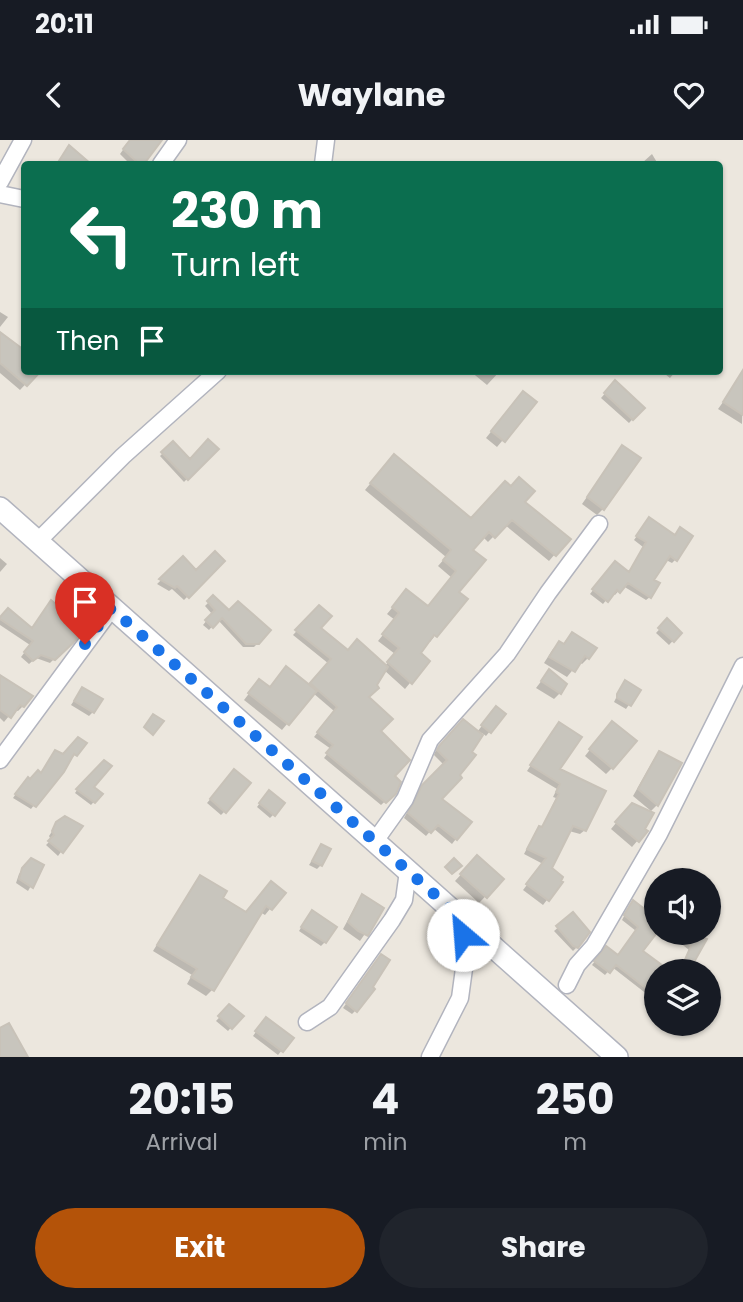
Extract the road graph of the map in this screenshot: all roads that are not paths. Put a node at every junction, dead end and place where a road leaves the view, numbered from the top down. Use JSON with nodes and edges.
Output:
{"nodes":[{"id":1,"x":23,"y":140,"type":"edge"},
{"id":2,"x":178,"y":140,"type":"edge"},
{"id":3,"x":326,"y":140,"type":"edge"},
{"id":4,"x":163,"y":161,"type":"edge"},
{"id":5,"x":323,"y":161,"type":"edge"},
{"id":6,"x":0,"y":182,"type":"edge"},
{"id":7,"x":0,"y":194,"type":"edge"},
{"id":8,"x":21,"y":198,"type":"edge"},
{"id":9,"x":214,"y":375,"type":"edge"},
{"id":10,"x":0,"y":508,"type":"edge"},
{"id":11,"x":599,"y":524,"type":"dead end"},
{"id":12,"x":38,"y":541,"type":"junction"},
{"id":13,"x":111,"y":608,"type":"junction"},
{"id":14,"x":743,"y":666,"type":"edge"},
{"id":15,"x":0,"y":760,"type":"edge"},
{"id":16,"x":374,"y":841,"type":"junction"},
{"id":17,"x":408,"y":871,"type":"junction"},
{"id":18,"x":459,"y":916,"type":"junction"},
{"id":19,"x":567,"y":985,"type":"dead end"},
{"id":20,"x":307,"y":1022,"type":"dead end"},
{"id":21,"x":430,"y":1057,"type":"edge"},
{"id":22,"x":617,"y":1057,"type":"edge"}],
"edges":[{"from":1,"to":6,"type":"street"},
{"from":2,"to":4,"type":"street"},
{"from":3,"to":5,"type":"street"},
{"from":7,"to":8,"type":"street"},
{"from":9,"to":12,"type":"street"},
{"from":10,"to":12,"type":"street"},
{"from":11,"to":16,"type":"street"},
{"from":12,"to":13,"type":"street"},
{"from":13,"to":15,"type":"street"},
{"from":13,"to":16,"type":"street"},
{"from":14,"to":19,"type":"street"},
{"from":16,"to":17,"type":"street"},
{"from":17,"to":18,"type":"street"},
{"from":17,"to":20,"type":"street"},
{"from":18,"to":21,"type":"street"},
{"from":18,"to":22,"type":"street"}]}
